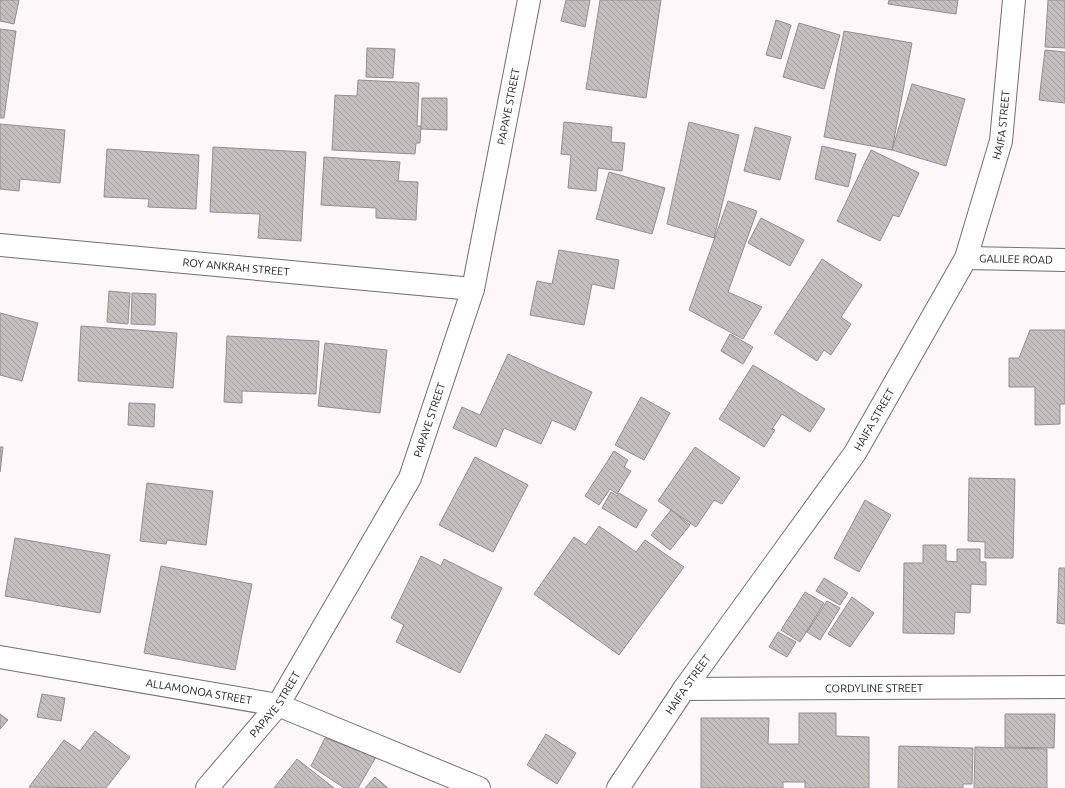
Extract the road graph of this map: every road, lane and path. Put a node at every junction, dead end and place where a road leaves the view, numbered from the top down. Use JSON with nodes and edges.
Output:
{"nodes":[{"id":1,"x":529,"y":0,"type":"edge"},
{"id":2,"x":1014,"y":0,"type":"edge"},
{"id":3,"x":0,"y":245,"type":"edge"},
{"id":4,"x":966,"y":258,"type":"junction"},
{"id":5,"x":1065,"y":260,"type":"edge"},
{"id":6,"x":473,"y":289,"type":"junction"},
{"id":7,"x":0,"y":657,"type":"edge"},
{"id":8,"x":1065,"y":688,"type":"edge"},
{"id":9,"x":684,"y":690,"type":"junction"},
{"id":10,"x":278,"y":705,"type":"junction"},
{"id":11,"x":206,"y":788,"type":"edge"},
{"id":12,"x":479,"y":788,"type":"edge"},
{"id":13,"x":618,"y":788,"type":"edge"}],
"edges":[{"from":1,"to":6,"type":"street","name":"PAPAYE STREET"},
{"from":2,"to":4,"type":"street","name":"HAIFA STREET"},
{"from":3,"to":6,"type":"street","name":"ROY ANKRAH STREET"},
{"from":4,"to":5,"type":"street","name":"GALILEE ROAD"},
{"from":4,"to":9,"type":"street","name":"HAIFA STREET"},
{"from":6,"to":10,"type":"street","name":"PAPAYE STREET"},
{"from":7,"to":10,"type":"street","name":"ALLAMONOA STREET"},
{"from":8,"to":9,"type":"street","name":"CORDYLINE STREET"},
{"from":9,"to":13,"type":"street","name":"HAIFA STREET"},
{"from":10,"to":11,"type":"street","name":"PAPAYE STREET"},
{"from":10,"to":12,"type":"street","name":"ALLAMONOA STREET"}]}
